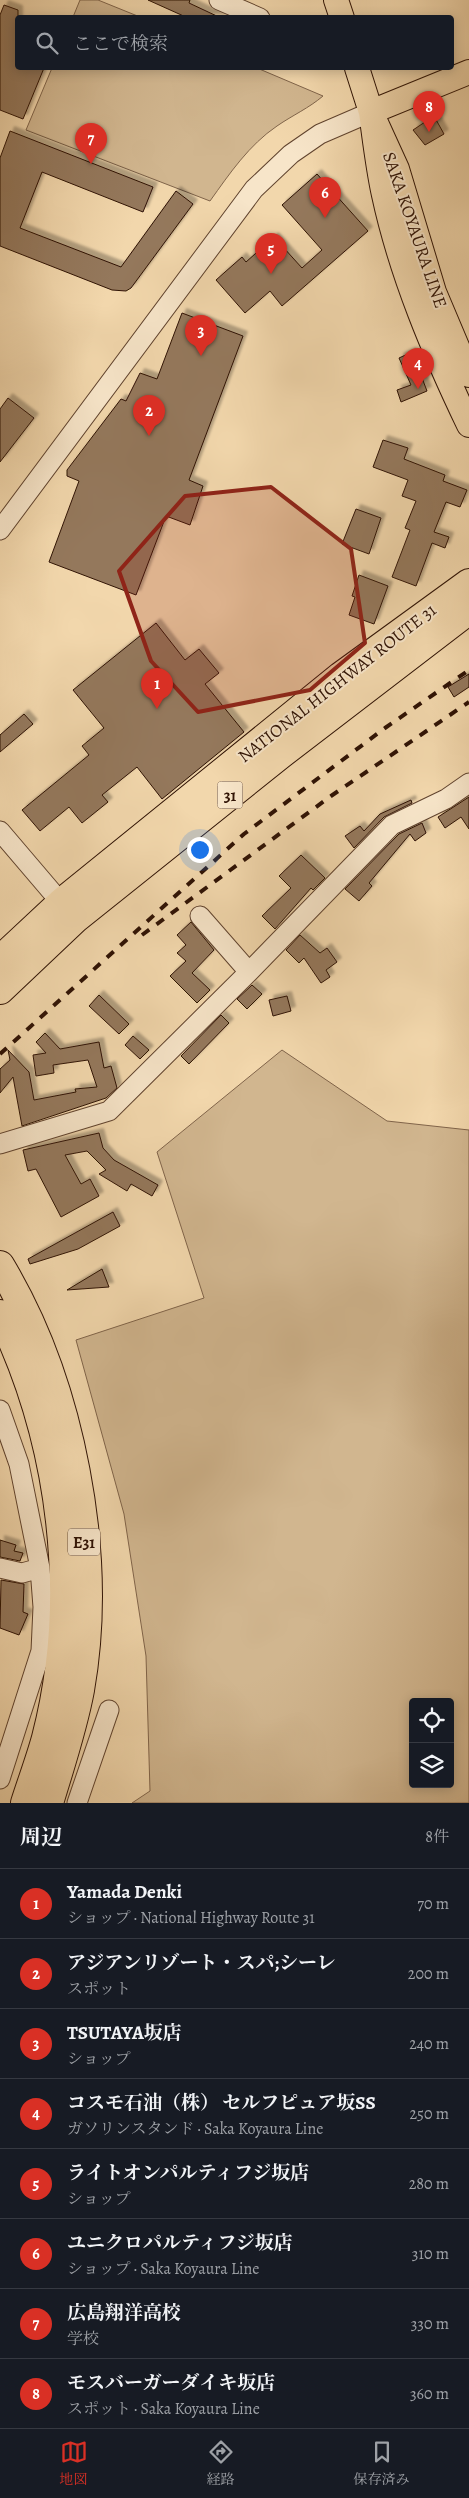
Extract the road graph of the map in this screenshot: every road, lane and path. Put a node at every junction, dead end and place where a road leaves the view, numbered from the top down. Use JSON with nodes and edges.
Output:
{"nodes":[{"id":1,"x":219,"y":0,"type":"edge"},
{"id":2,"x":336,"y":0,"type":"edge"},
{"id":3,"x":253,"y":15,"type":"edge"},
{"id":4,"x":341,"y":15,"type":"edge"},
{"id":5,"x":358,"y":70,"type":"edge"},
{"id":6,"x":469,"y":72,"type":"edge"},
{"id":7,"x":371,"y":112,"type":"junction"},
{"id":8,"x":469,"y":375,"type":"edge"},
{"id":9,"x":469,"y":425,"type":"edge"},
{"id":10,"x":0,"y":530,"type":"edge"},
{"id":11,"x":469,"y":583,"type":"edge"},
{"id":12,"x":469,"y":610,"type":"edge"},
{"id":13,"x":469,"y":782,"type":"edge"},
{"id":14,"x":0,"y":831,"type":"edge"},
{"id":15,"x":68,"y":911,"type":"junction"},
{"id":16,"x":200,"y":916,"type":"dead end"},
{"id":17,"x":0,"y":960,"type":"edge"},
{"id":18,"x":249,"y":972,"type":"junction"},
{"id":19,"x":0,"y":990,"type":"edge"},
{"id":20,"x":0,"y":1144,"type":"edge"},
{"id":21,"x":0,"y":1265,"type":"edge"},
{"id":22,"x":0,"y":1314,"type":"edge"},
{"id":23,"x":0,"y":1410,"type":"edge"},
{"id":24,"x":0,"y":1568,"type":"edge"},
{"id":25,"x":40,"y":1568,"type":"junction"},
{"id":26,"x":109,"y":1710,"type":"dead end"},
{"id":27,"x":0,"y":1779,"type":"edge"},
{"id":28,"x":26,"y":1803,"type":"edge"},
{"id":29,"x":48,"y":1803,"type":"edge"},
{"id":30,"x":77,"y":1803,"type":"edge"}],
"edges":[{"from":1,"to":3,"type":"street"},
{"from":2,"to":4,"type":"main road"},
{"from":5,"to":7,"type":"main road","name":"SAKA KOYAURA LINE"},
{"from":6,"to":7,"type":"main road"},
{"from":7,"to":8,"type":"main road","name":"SAKA KOYAURA LINE"},
{"from":7,"to":9,"type":"main road","name":"SAKA KOYAURA LINE"},
{"from":7,"to":10,"type":"street"},
{"from":11,"to":15,"type":"highway","name":"NATIONAL HIGHWAY ROUTE 31","number":"31"},
{"from":12,"to":15,"type":"highway","name":"NATIONAL HIGHWAY ROUTE 31","number":"31"},
{"from":13,"to":18,"type":"street"},
{"from":14,"to":15,"type":"street"},
{"from":15,"to":17,"type":"highway","name":"NATIONAL HIGHWAY ROUTE 31","number":"31"},
{"from":15,"to":19,"type":"highway","name":"NATIONAL HIGHWAY ROUTE 31","number":"31"},
{"from":16,"to":18,"type":"street"},
{"from":18,"to":20,"type":"street"},
{"from":21,"to":29,"type":"highway","number":"E31"},
{"from":22,"to":28,"type":"highway","number":"E31"},
{"from":23,"to":25,"type":"street"},
{"from":24,"to":25,"type":"street"},
{"from":25,"to":27,"type":"street"},
{"from":26,"to":30,"type":"street"}]}
